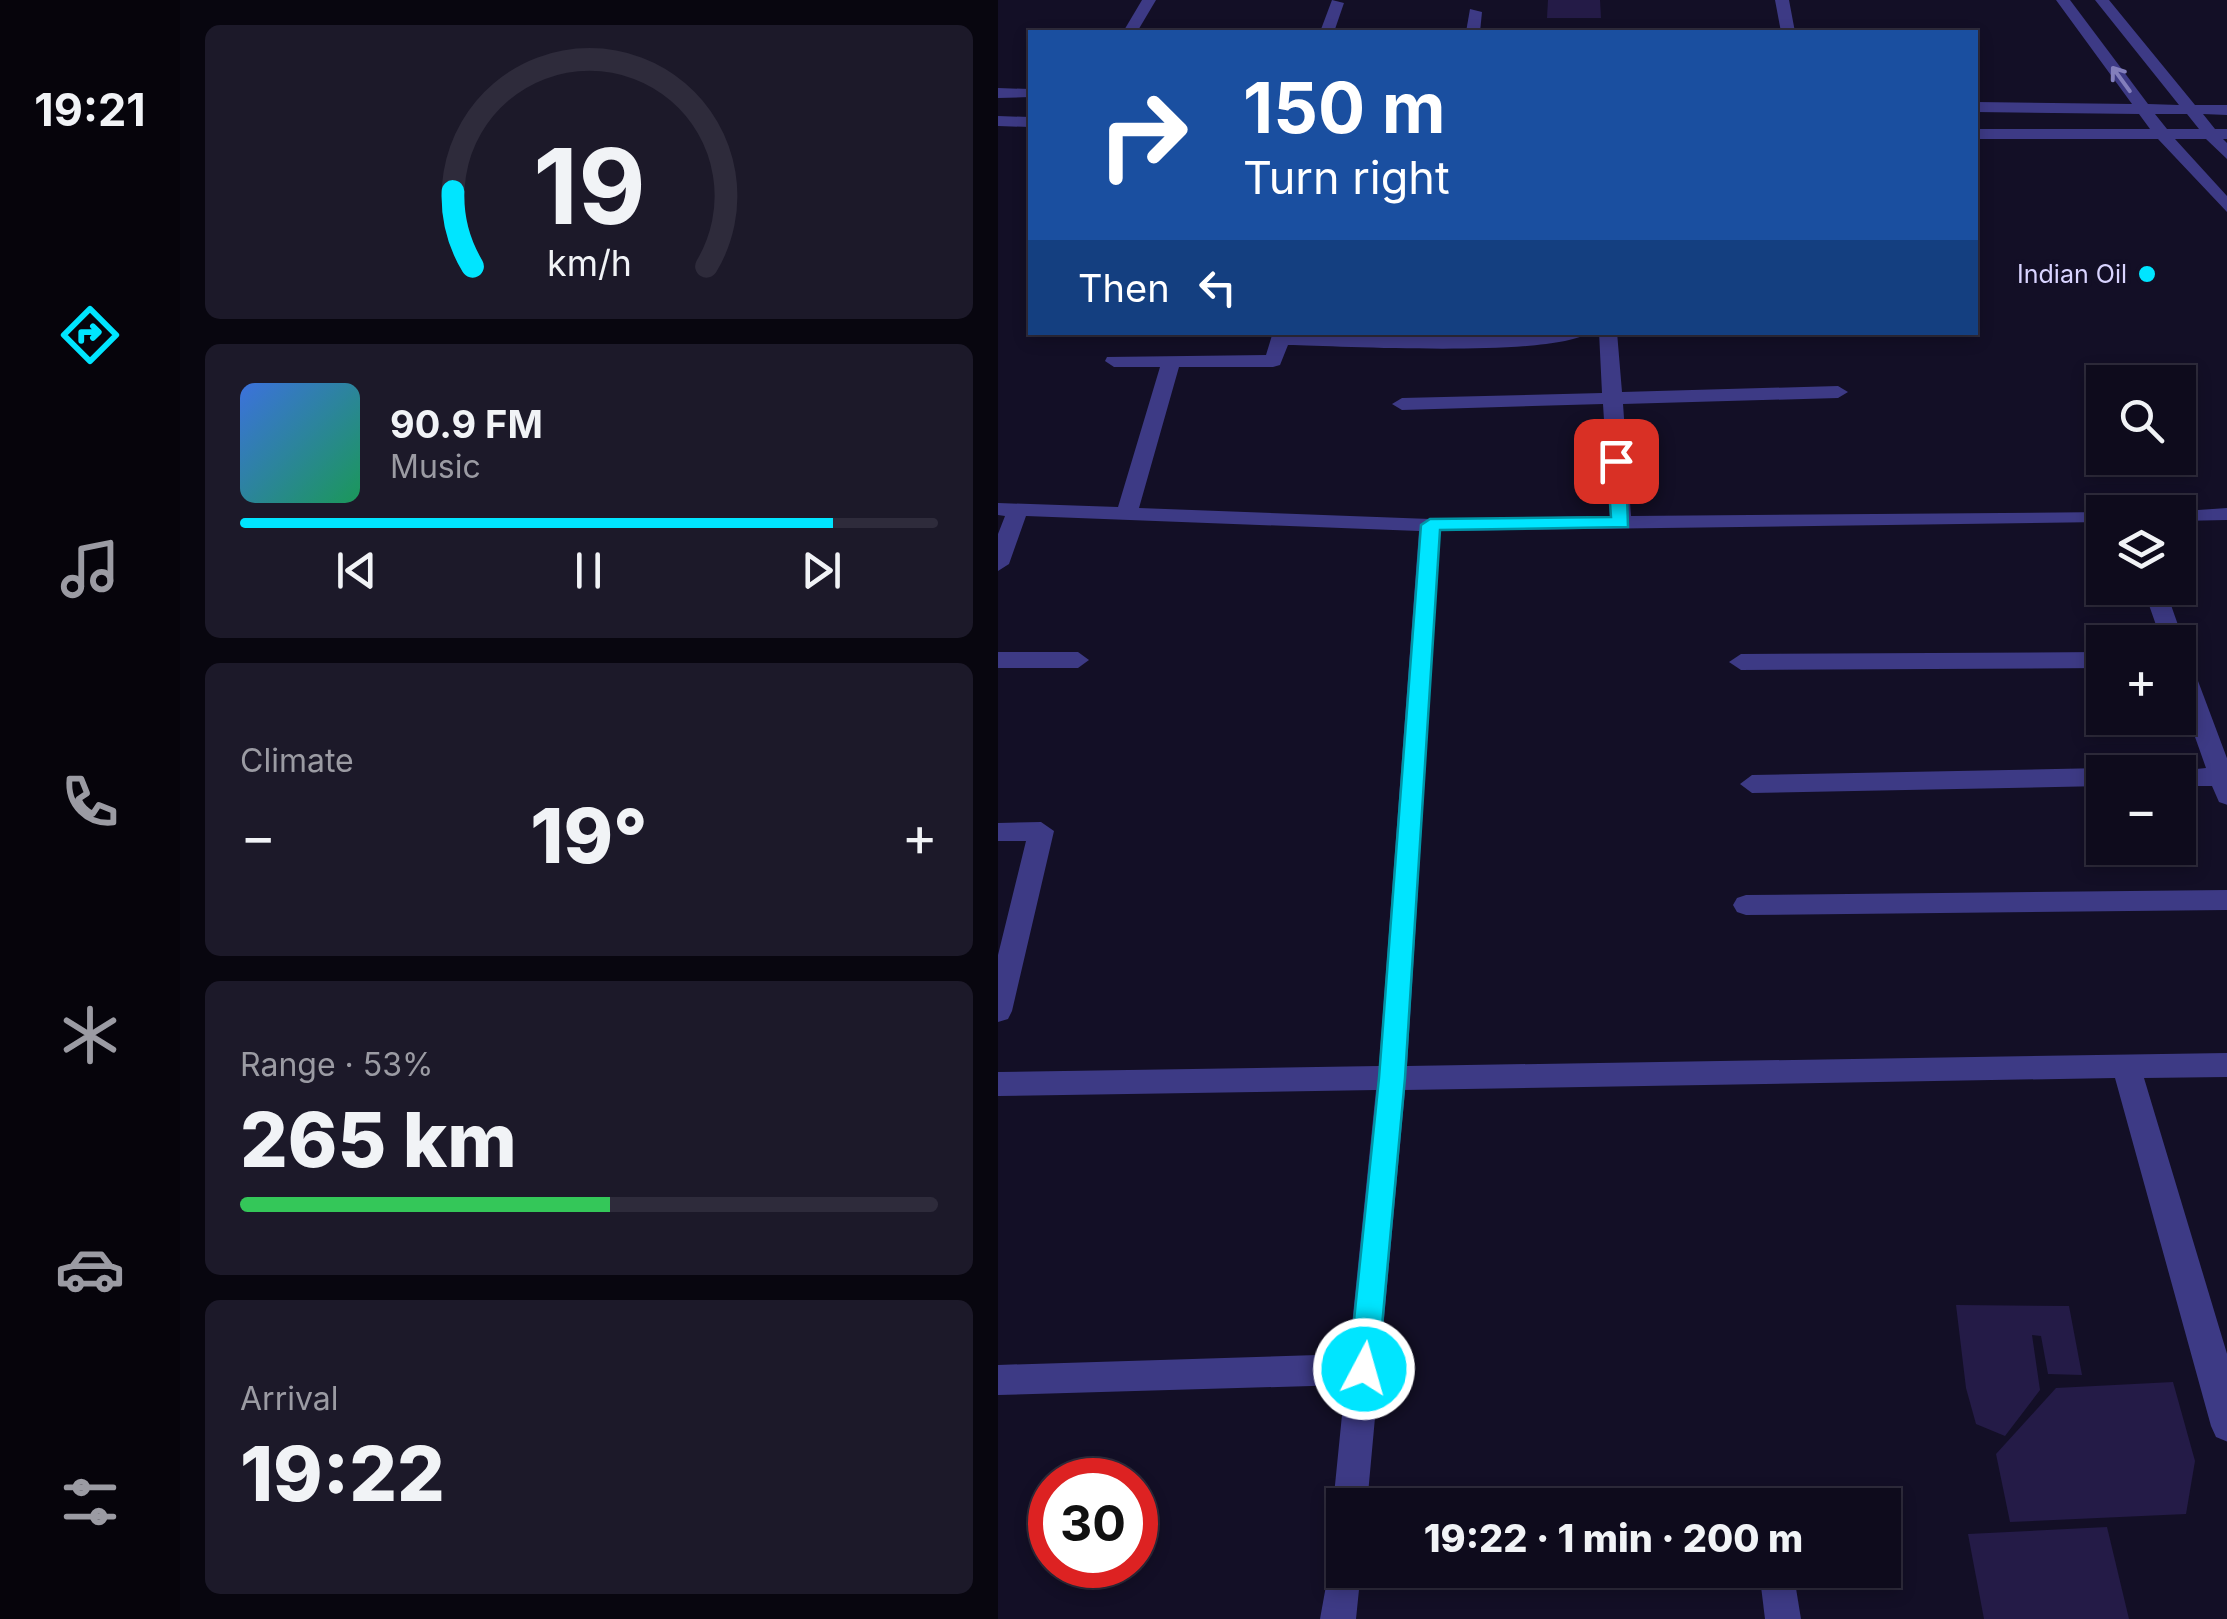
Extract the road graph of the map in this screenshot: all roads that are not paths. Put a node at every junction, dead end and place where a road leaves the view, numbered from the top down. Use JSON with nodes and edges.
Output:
{"nodes":[{"id":1,"x":1149,"y":0,"type":"edge"},
{"id":2,"x":1782,"y":0,"type":"edge"},
{"id":3,"x":2063,"y":0,"type":"edge"},
{"id":4,"x":2102,"y":0,"type":"edge"},
{"id":5,"x":1337,"y":3,"type":"dead end"},
{"id":6,"x":1475,"y":12,"type":"dead end"},
{"id":7,"x":1131,"y":30,"type":"edge"},
{"id":8,"x":1328,"y":30,"type":"edge"},
{"id":9,"x":1473,"y":30,"type":"edge"},
{"id":10,"x":1788,"y":30,"type":"edge"},
{"id":11,"x":998,"y":93,"type":"edge"},
{"id":12,"x":1028,"y":93,"type":"edge"},
{"id":13,"x":1978,"y":106,"type":"edge"},
{"id":14,"x":2143,"y":109,"type":"junction"},
{"id":15,"x":2188,"y":109,"type":"junction"},
{"id":16,"x":2228,"y":110,"type":"edge"},
{"id":17,"x":998,"y":121,"type":"edge"},
{"id":18,"x":1028,"y":122,"type":"edge"},
{"id":19,"x":1978,"y":134,"type":"edge"},
{"id":20,"x":2162,"y":134,"type":"junction"},
{"id":21,"x":2219,"y":134,"type":"edge"},
{"id":22,"x":2228,"y":155,"type":"edge"},
{"id":23,"x":2228,"y":208,"type":"edge"},
{"id":24,"x":1566,"y":335,"type":"edge"},
{"id":25,"x":1608,"y":335,"type":"edge"},
{"id":26,"x":1282,"y":336,"type":"edge"},
{"id":27,"x":1372,"y":336,"type":"edge"},
{"id":28,"x":1114,"y":361,"type":"dead end"},
{"id":29,"x":1171,"y":361,"type":"junction"},
{"id":30,"x":1838,"y":392,"type":"dead end"},
{"id":31,"x":1612,"y":400,"type":"junction"},
{"id":32,"x":1402,"y":404,"type":"dead end"},
{"id":33,"x":1008,"y":509,"type":"edge"},
{"id":34,"x":1127,"y":512,"type":"junction"},
{"id":35,"x":2228,"y":514,"type":"edge"},
{"id":36,"x":2196,"y":515,"type":"edge"},
{"id":37,"x":2086,"y":516,"type":"edge"},
{"id":38,"x":1621,"y":522,"type":"junction"},
{"id":39,"x":1430,"y":525,"type":"junction"},
{"id":40,"x":998,"y":564,"type":"edge"},
{"id":41,"x":998,"y":660,"type":"edge"},
{"id":42,"x":1078,"y":660,"type":"dead end"},
{"id":43,"x":2086,"y":660,"type":"edge"},
{"id":44,"x":1741,"y":662,"type":"dead end"},
{"id":45,"x":2196,"y":709,"type":"edge"},
{"id":46,"x":2086,"y":777,"type":"edge"},
{"id":47,"x":2196,"y":781,"type":"edge"},
{"id":48,"x":1752,"y":784,"type":"dead end"},
{"id":49,"x":2224,"y":786,"type":"edge"},
{"id":50,"x":998,"y":832,"type":"edge"},
{"id":51,"x":2228,"y":900,"type":"edge"},
{"id":52,"x":1746,"y":905,"type":"dead end"},
{"id":53,"x":998,"y":1011,"type":"edge"},
{"id":54,"x":2228,"y":1066,"type":"edge"},
{"id":55,"x":2126,"y":1067,"type":"junction"},
{"id":56,"x":1392,"y":1078,"type":"junction"},
{"id":57,"x":998,"y":1084,"type":"edge"},
{"id":58,"x":1364,"y":1369,"type":"junction"},
{"id":59,"x":998,"y":1380,"type":"edge"},
{"id":60,"x":2228,"y":1426,"type":"edge"},
{"id":61,"x":1352,"y":1488,"type":"edge"},
{"id":62,"x":1341,"y":1588,"type":"edge"},
{"id":63,"x":1779,"y":1588,"type":"edge"},
{"id":64,"x":1338,"y":1619,"type":"edge"},
{"id":65,"x":1784,"y":1619,"type":"edge"}],
"edges":[{"from":1,"to":7,"type":"street"},
{"from":2,"to":10,"type":"street"},
{"from":14,"to":3,"type":"street","one_way":true},
{"from":4,"to":15,"type":"street"},
{"from":5,"to":8,"type":"street"},
{"from":6,"to":9,"type":"street"},
{"from":11,"to":12,"type":"street"},
{"from":13,"to":14,"type":"street"},
{"from":14,"to":15,"type":"street"},
{"from":14,"to":20,"type":"street"},
{"from":15,"to":16,"type":"street"},
{"from":15,"to":21,"type":"street"},
{"from":17,"to":18,"type":"street"},
{"from":19,"to":20,"type":"street"},
{"from":20,"to":21,"type":"street"},
{"from":20,"to":23,"type":"street"},
{"from":21,"to":22,"type":"street"},
{"from":24,"to":27,"type":"street"},
{"from":25,"to":31,"type":"street"},
{"from":26,"to":27,"type":"street"},
{"from":26,"to":29,"type":"street"},
{"from":28,"to":29,"type":"street"},
{"from":29,"to":34,"type":"street"},
{"from":30,"to":31,"type":"street"},
{"from":31,"to":32,"type":"street"},
{"from":31,"to":38,"type":"street"},
{"from":33,"to":34,"type":"street"},
{"from":33,"to":40,"type":"street"},
{"from":34,"to":39,"type":"street"},
{"from":35,"to":36,"type":"street"},
{"from":37,"to":38,"type":"street"},
{"from":38,"to":39,"type":"street"},
{"from":39,"to":56,"type":"street"},
{"from":41,"to":42,"type":"street"},
{"from":43,"to":44,"type":"street"},
{"from":45,"to":49,"type":"street"},
{"from":46,"to":48,"type":"street"},
{"from":47,"to":49,"type":"street"},
{"from":50,"to":53,"type":"street"},
{"from":51,"to":52,"type":"street"},
{"from":54,"to":55,"type":"street"},
{"from":55,"to":56,"type":"street"},
{"from":55,"to":60,"type":"street"},
{"from":56,"to":57,"type":"street"},
{"from":56,"to":58,"type":"street"},
{"from":58,"to":59,"type":"street"},
{"from":58,"to":61,"type":"street"},
{"from":62,"to":64,"type":"street"},
{"from":63,"to":65,"type":"street"}]}
